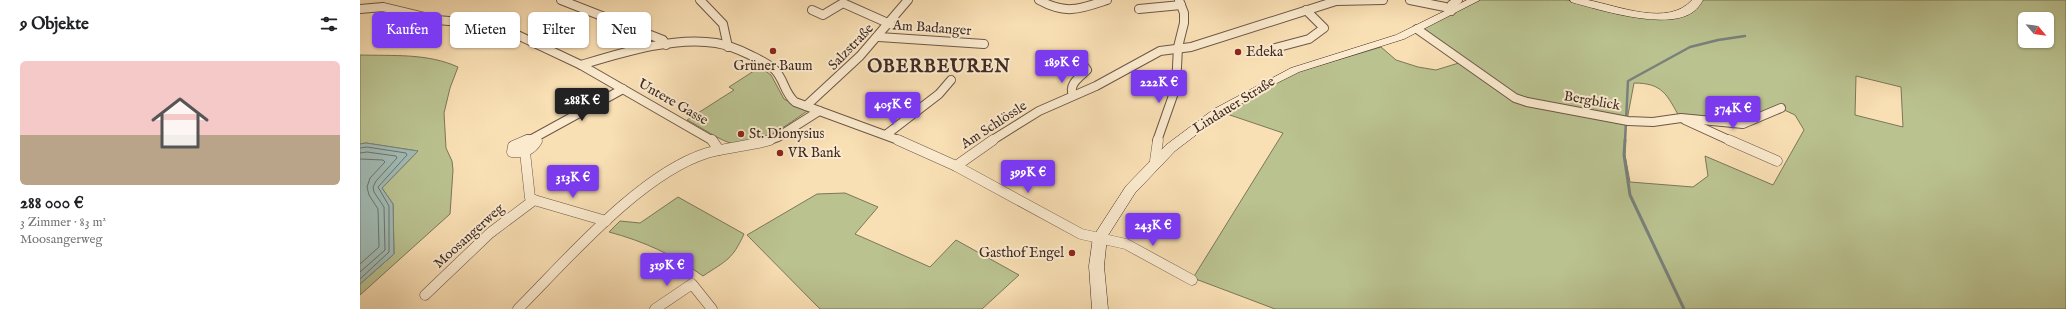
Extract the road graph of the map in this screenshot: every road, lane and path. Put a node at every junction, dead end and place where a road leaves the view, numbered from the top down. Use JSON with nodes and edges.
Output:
{"nodes":[{"id":1,"x":700,"y":0,"type":"edge"},
{"id":2,"x":908,"y":0,"type":"edge"},
{"id":3,"x":1039,"y":0,"type":"edge"},
{"id":4,"x":1107,"y":0,"type":"edge"},
{"id":5,"x":1383,"y":0,"type":"edge"},
{"id":6,"x":1410,"y":0,"type":"edge"},
{"id":7,"x":1458,"y":0,"type":"edge"},
{"id":8,"x":1475,"y":0,"type":"edge"},
{"id":9,"x":1575,"y":0,"type":"edge"},
{"id":10,"x":1698,"y":0,"type":"edge"},
{"id":11,"x":566,"y":1,"type":"edge"},
{"id":12,"x":1336,"y":1,"type":"edge"},
{"id":13,"x":1180,"y":3,"type":"edge"},
{"id":14,"x":361,"y":7,"type":"edge"},
{"id":15,"x":1139,"y":9,"type":"dead end"},
{"id":16,"x":812,"y":10,"type":"dead end"},
{"id":17,"x":1306,"y":10,"type":"junction"},
{"id":18,"x":1451,"y":11,"type":"junction"},
{"id":19,"x":890,"y":24,"type":"junction"},
{"id":20,"x":1417,"y":29,"type":"junction"},
{"id":21,"x":879,"y":37,"type":"junction"},
{"id":22,"x":984,"y":44,"type":"dead end"},
{"id":23,"x":666,"y":45,"type":"junction"},
{"id":24,"x":728,"y":46,"type":"junction"},
{"id":25,"x":1178,"y":48,"type":"junction"},
{"id":26,"x":1275,"y":48,"type":"dead end"},
{"id":27,"x":1072,"y":63,"type":"dead end"},
{"id":28,"x":581,"y":64,"type":"junction"},
{"id":29,"x":951,"y":80,"type":"dead end"},
{"id":30,"x":623,"y":89,"type":"junction"},
{"id":31,"x":1073,"y":95,"type":"junction"},
{"id":32,"x":806,"y":106,"type":"junction"},
{"id":33,"x":1781,"y":108,"type":"dead end"},
{"id":34,"x":820,"y":111,"type":"junction"},
{"id":35,"x":1681,"y":118,"type":"junction"},
{"id":36,"x":887,"y":134,"type":"junction"},
{"id":37,"x":532,"y":139,"type":"junction"},
{"id":38,"x":719,"y":150,"type":"junction"},
{"id":39,"x":525,"y":152,"type":"junction"},
{"id":40,"x":1155,"y":161,"type":"junction"},
{"id":41,"x":1777,"y":161,"type":"dead end"},
{"id":42,"x":956,"y":166,"type":"junction"},
{"id":43,"x":534,"y":200,"type":"junction"},
{"id":44,"x":606,"y":221,"type":"junction"},
{"id":45,"x":1099,"y":238,"type":"junction"},
{"id":46,"x":1192,"y":280,"type":"dead end"},
{"id":47,"x":425,"y":295,"type":"dead end"},
{"id":48,"x":518,"y":309,"type":"edge"},
{"id":49,"x":655,"y":309,"type":"edge"},
{"id":50,"x":712,"y":309,"type":"edge"},
{"id":51,"x":1100,"y":309,"type":"edge"}],
"edges":[{"from":1,"to":24,"type":"street"},
{"from":2,"to":19,"type":"street","name":"Salzstraße"},
{"from":3,"to":4,"type":"street"},
{"from":5,"to":12,"type":"street","name":"Am Schlössle"},
{"from":6,"to":18,"type":"street"},
{"from":7,"to":18,"type":"street"},
{"from":8,"to":18,"type":"main road","name":"Lindauer Straße"},
{"from":9,"to":10,"type":"main road"},
{"from":11,"to":23,"type":"street"},
{"from":12,"to":17,"type":"street","name":"Am Schlössle"},
{"from":13,"to":15,"type":"street"},
{"from":13,"to":25,"type":"street"},
{"from":14,"to":28,"type":"street","name":"Untere Gasse"},
{"from":16,"to":19,"type":"street"},
{"from":17,"to":25,"type":"street","name":"Am Schlössle"},
{"from":17,"to":26,"type":"street"},
{"from":18,"to":20,"type":"main road","name":"Lindauer Straße"},
{"from":19,"to":21,"type":"street","name":"Salzstraße"},
{"from":20,"to":35,"type":"street","name":"Bergblick"},
{"from":20,"to":40,"type":"main road","name":"Lindauer Straße"},
{"from":21,"to":22,"type":"street","name":"Am Badanger"},
{"from":21,"to":32,"type":"street","name":"Salzstraße"},
{"from":23,"to":24,"type":"street"},
{"from":23,"to":28,"type":"street"},
{"from":24,"to":32,"type":"street"},
{"from":25,"to":31,"type":"street","name":"Am Schlössle"},
{"from":25,"to":40,"type":"street"},
{"from":27,"to":31,"type":"street"},
{"from":28,"to":30,"type":"street","name":"Untere Gasse"},
{"from":29,"to":36,"type":"street"},
{"from":30,"to":37,"type":"street"},
{"from":30,"to":38,"type":"street","name":"Untere Gasse"},
{"from":31,"to":42,"type":"street","name":"Am Schlössle"},
{"from":32,"to":34,"type":"street"},
{"from":33,"to":35,"type":"street","name":"Bergblick"},
{"from":34,"to":36,"type":"street"},
{"from":34,"to":38,"type":"street"},
{"from":35,"to":41,"type":"street"},
{"from":36,"to":42,"type":"street"},
{"from":37,"to":39,"type":"street"},
{"from":37,"to":39,"type":"street"},
{"from":38,"to":44,"type":"street"},
{"from":39,"to":43,"type":"street"},
{"from":40,"to":45,"type":"main road","name":"Lindauer Straße"},
{"from":42,"to":45,"type":"street"},
{"from":43,"to":44,"type":"street"},
{"from":43,"to":47,"type":"street","name":"Moosangerweg"},
{"from":44,"to":48,"type":"street"},
{"from":45,"to":46,"type":"street"},
{"from":45,"to":51,"type":"main road","name":"Lindauer Straße"},
{"from":49,"to":50,"type":"street"}]}
